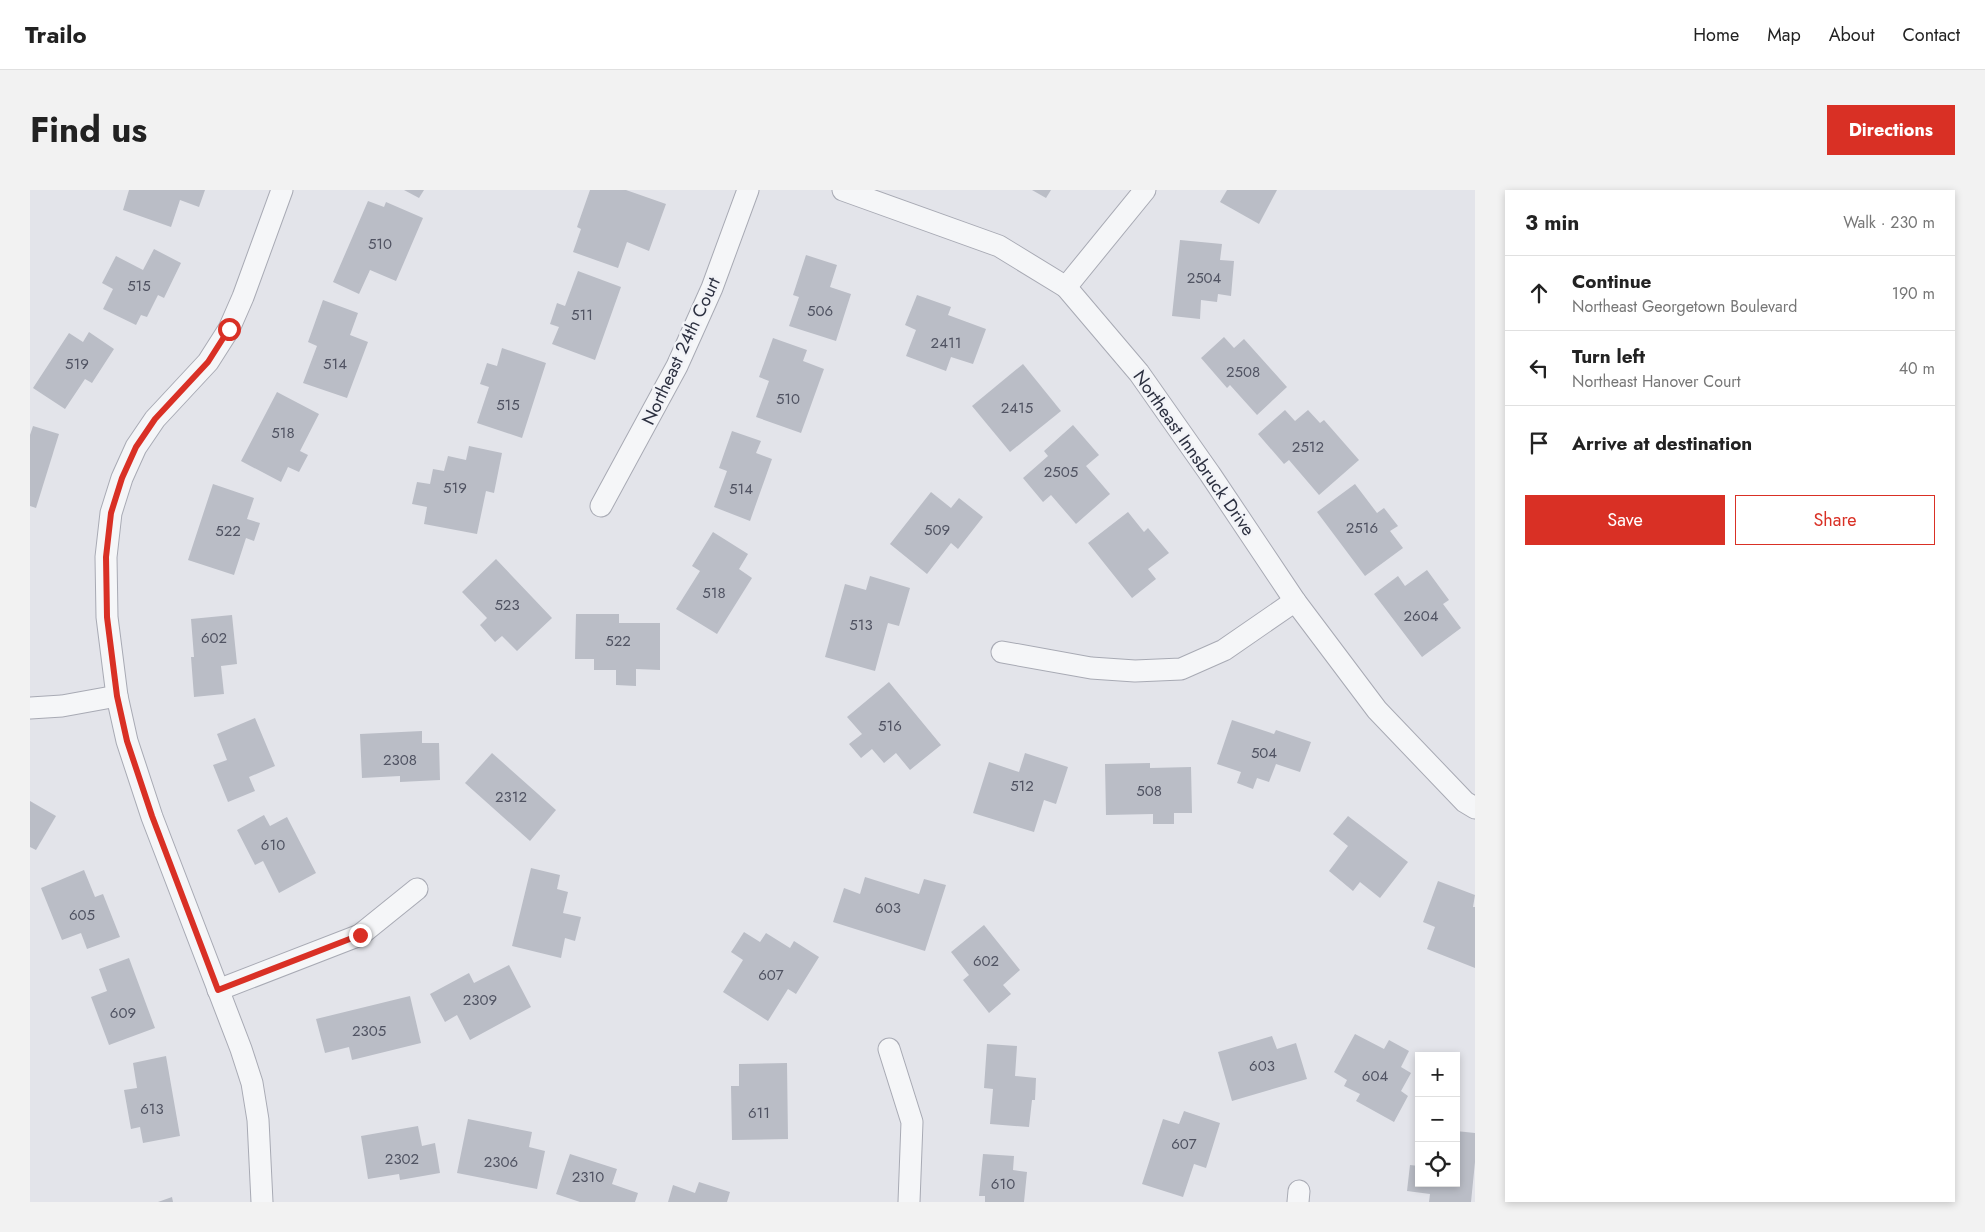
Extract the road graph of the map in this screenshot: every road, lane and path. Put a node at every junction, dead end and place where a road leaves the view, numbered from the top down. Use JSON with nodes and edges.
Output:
{"nodes":[{"id":1,"x":282,"y":190,"type":"edge"},
{"id":2,"x":748,"y":190,"type":"edge"},
{"id":3,"x":843,"y":190,"type":"edge"},
{"id":4,"x":1145,"y":190,"type":"edge"},
{"id":5,"x":1066,"y":287,"type":"junction"},
{"id":6,"x":601,"y":506,"type":"dead end"},
{"id":7,"x":1295,"y":600,"type":"junction"},
{"id":8,"x":1002,"y":652,"type":"dead end"},
{"id":9,"x":117,"y":696,"type":"junction"},
{"id":10,"x":30,"y":708,"type":"edge"},
{"id":11,"x":1475,"y":808,"type":"edge"},
{"id":12,"x":417,"y":889,"type":"dead end"},
{"id":13,"x":218,"y":990,"type":"junction"},
{"id":14,"x":889,"y":1049,"type":"dead end"},
{"id":15,"x":262,"y":1202,"type":"edge"},
{"id":16,"x":909,"y":1202,"type":"edge"}],
"edges":[{"from":1,"to":9,"type":"street"},
{"from":2,"to":6,"type":"street","name":"Northeast 24th Court"},
{"from":3,"to":5,"type":"street","name":"Northeast Innsbruck Drive"},
{"from":4,"to":5,"type":"street"},
{"from":5,"to":7,"type":"street","name":"Northeast Innsbruck Drive"},
{"from":7,"to":8,"type":"street"},
{"from":7,"to":11,"type":"street","name":"Northeast Innsbruck Drive"},
{"from":9,"to":10,"type":"street"},
{"from":9,"to":13,"type":"street"},
{"from":12,"to":13,"type":"street"},
{"from":13,"to":15,"type":"street"},
{"from":14,"to":16,"type":"street"}]}
